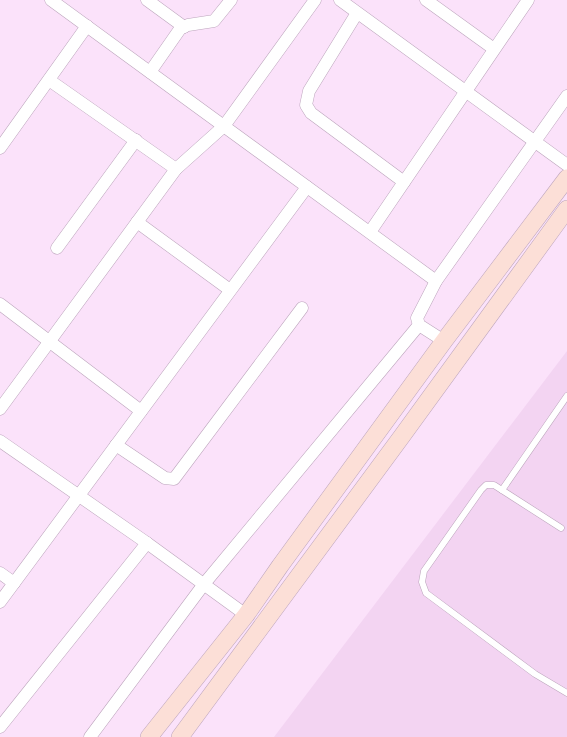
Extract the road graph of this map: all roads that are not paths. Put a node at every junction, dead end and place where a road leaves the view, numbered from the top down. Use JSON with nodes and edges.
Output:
{"nodes":[{"id":1,"x":51,"y":0,"type":"edge"},
{"id":2,"x":147,"y":0,"type":"edge"},
{"id":3,"x":315,"y":0,"type":"edge"},
{"id":4,"x":340,"y":0,"type":"edge"},
{"id":5,"x":426,"y":0,"type":"edge"},
{"id":6,"x":528,"y":0,"type":"edge"},
{"id":7,"x":227,"y":1,"type":"edge"},
{"id":8,"x":357,"y":13,"type":"junction"},
{"id":9,"x":87,"y":26,"type":"junction"},
{"id":10,"x":184,"y":27,"type":"junction"},
{"id":11,"x":494,"y":49,"type":"junction"},
{"id":12,"x":150,"y":72,"type":"junction"},
{"id":13,"x":49,"y":80,"type":"junction"},
{"id":14,"x":466,"y":91,"type":"junction"},
{"id":15,"x":567,"y":96,"type":"edge"},
{"id":16,"x":224,"y":126,"type":"junction"},
{"id":17,"x":136,"y":140,"type":"junction"},
{"id":18,"x":535,"y":141,"type":"junction"},
{"id":19,"x":0,"y":148,"type":"edge"},
{"id":20,"x":567,"y":165,"type":"edge"},
{"id":21,"x":176,"y":169,"type":"junction"},
{"id":22,"x":567,"y":178,"type":"edge"},
{"id":23,"x":404,"y":182,"type":"junction"},
{"id":24,"x":307,"y":187,"type":"junction"},
{"id":25,"x":567,"y":209,"type":"edge"},
{"id":26,"x":137,"y":222,"type":"junction"},
{"id":27,"x":370,"y":232,"type":"junction"},
{"id":28,"x":57,"y":248,"type":"dead end"},
{"id":29,"x":436,"y":281,"type":"junction"},
{"id":30,"x":230,"y":290,"type":"junction"},
{"id":31,"x":0,"y":304,"type":"edge"},
{"id":32,"x":302,"y":308,"type":"dead end"},
{"id":33,"x":419,"y":325,"type":"junction"},
{"id":34,"x":50,"y":341,"type":"junction"},
{"id":35,"x":444,"y":341,"type":"junction"},
{"id":36,"x":567,"y":396,"type":"edge"},
{"id":37,"x":0,"y":409,"type":"edge"},
{"id":38,"x":141,"y":411,"type":"junction"},
{"id":39,"x":0,"y":441,"type":"edge"},
{"id":40,"x":116,"y":445,"type":"junction"},
{"id":41,"x":502,"y":490,"type":"junction"},
{"id":42,"x":79,"y":496,"type":"junction"},
{"id":43,"x":561,"y":528,"type":"dead end"},
{"id":44,"x":146,"y":543,"type":"junction"},
{"id":45,"x":0,"y":573,"type":"edge"},
{"id":46,"x":14,"y":583,"type":"junction"},
{"id":47,"x":204,"y":584,"type":"junction"},
{"id":48,"x":0,"y":602,"type":"edge"},
{"id":49,"x":246,"y":615,"type":"junction"},
{"id":50,"x":567,"y":693,"type":"edge"},
{"id":51,"x":0,"y":728,"type":"edge"},
{"id":52,"x":90,"y":737,"type":"edge"},
{"id":53,"x":149,"y":737,"type":"edge"},
{"id":54,"x":180,"y":737,"type":"edge"}],
"edges":[{"from":1,"to":9,"type":"street"},
{"from":2,"to":10,"type":"street"},
{"from":3,"to":16,"type":"street"},
{"from":4,"to":8,"type":"street"},
{"from":5,"to":11,"type":"street"},
{"from":6,"to":11,"type":"street"},
{"from":7,"to":10,"type":"street"},
{"from":8,"to":14,"type":"street"},
{"from":8,"to":23,"type":"street"},
{"from":9,"to":12,"type":"street"},
{"from":9,"to":13,"type":"street"},
{"from":10,"to":12,"type":"street"},
{"from":11,"to":14,"type":"street"},
{"from":12,"to":16,"type":"street"},
{"from":13,"to":17,"type":"street"},
{"from":13,"to":19,"type":"street"},
{"from":14,"to":18,"type":"street"},
{"from":14,"to":23,"type":"street"},
{"from":15,"to":18,"type":"street"},
{"from":16,"to":21,"type":"street"},
{"from":16,"to":24,"type":"street"},
{"from":17,"to":21,"type":"street"},
{"from":17,"to":28,"type":"street"},
{"from":18,"to":20,"type":"street"},
{"from":18,"to":29,"type":"street"},
{"from":21,"to":26,"type":"street"},
{"from":22,"to":35,"type":"street"},
{"from":23,"to":27,"type":"street"},
{"from":24,"to":27,"type":"street"},
{"from":24,"to":30,"type":"street"},
{"from":25,"to":54,"type":"street"},
{"from":26,"to":30,"type":"street"},
{"from":26,"to":34,"type":"street"},
{"from":27,"to":29,"type":"street"},
{"from":29,"to":33,"type":"street"},
{"from":30,"to":38,"type":"street"},
{"from":31,"to":34,"type":"street"},
{"from":32,"to":40,"type":"street"},
{"from":33,"to":35,"type":"street"},
{"from":33,"to":47,"type":"street"},
{"from":34,"to":37,"type":"street"},
{"from":34,"to":38,"type":"street"},
{"from":35,"to":49,"type":"street"},
{"from":36,"to":41,"type":"lane"},
{"from":38,"to":40,"type":"street"},
{"from":39,"to":42,"type":"street"},
{"from":40,"to":42,"type":"street"},
{"from":41,"to":43,"type":"lane"},
{"from":41,"to":50,"type":"lane"},
{"from":42,"to":44,"type":"street"},
{"from":42,"to":46,"type":"street"},
{"from":44,"to":47,"type":"street"},
{"from":44,"to":51,"type":"street"},
{"from":45,"to":46,"type":"street"},
{"from":46,"to":48,"type":"street"},
{"from":47,"to":49,"type":"street"},
{"from":47,"to":52,"type":"street"},
{"from":49,"to":53,"type":"street"}]}
